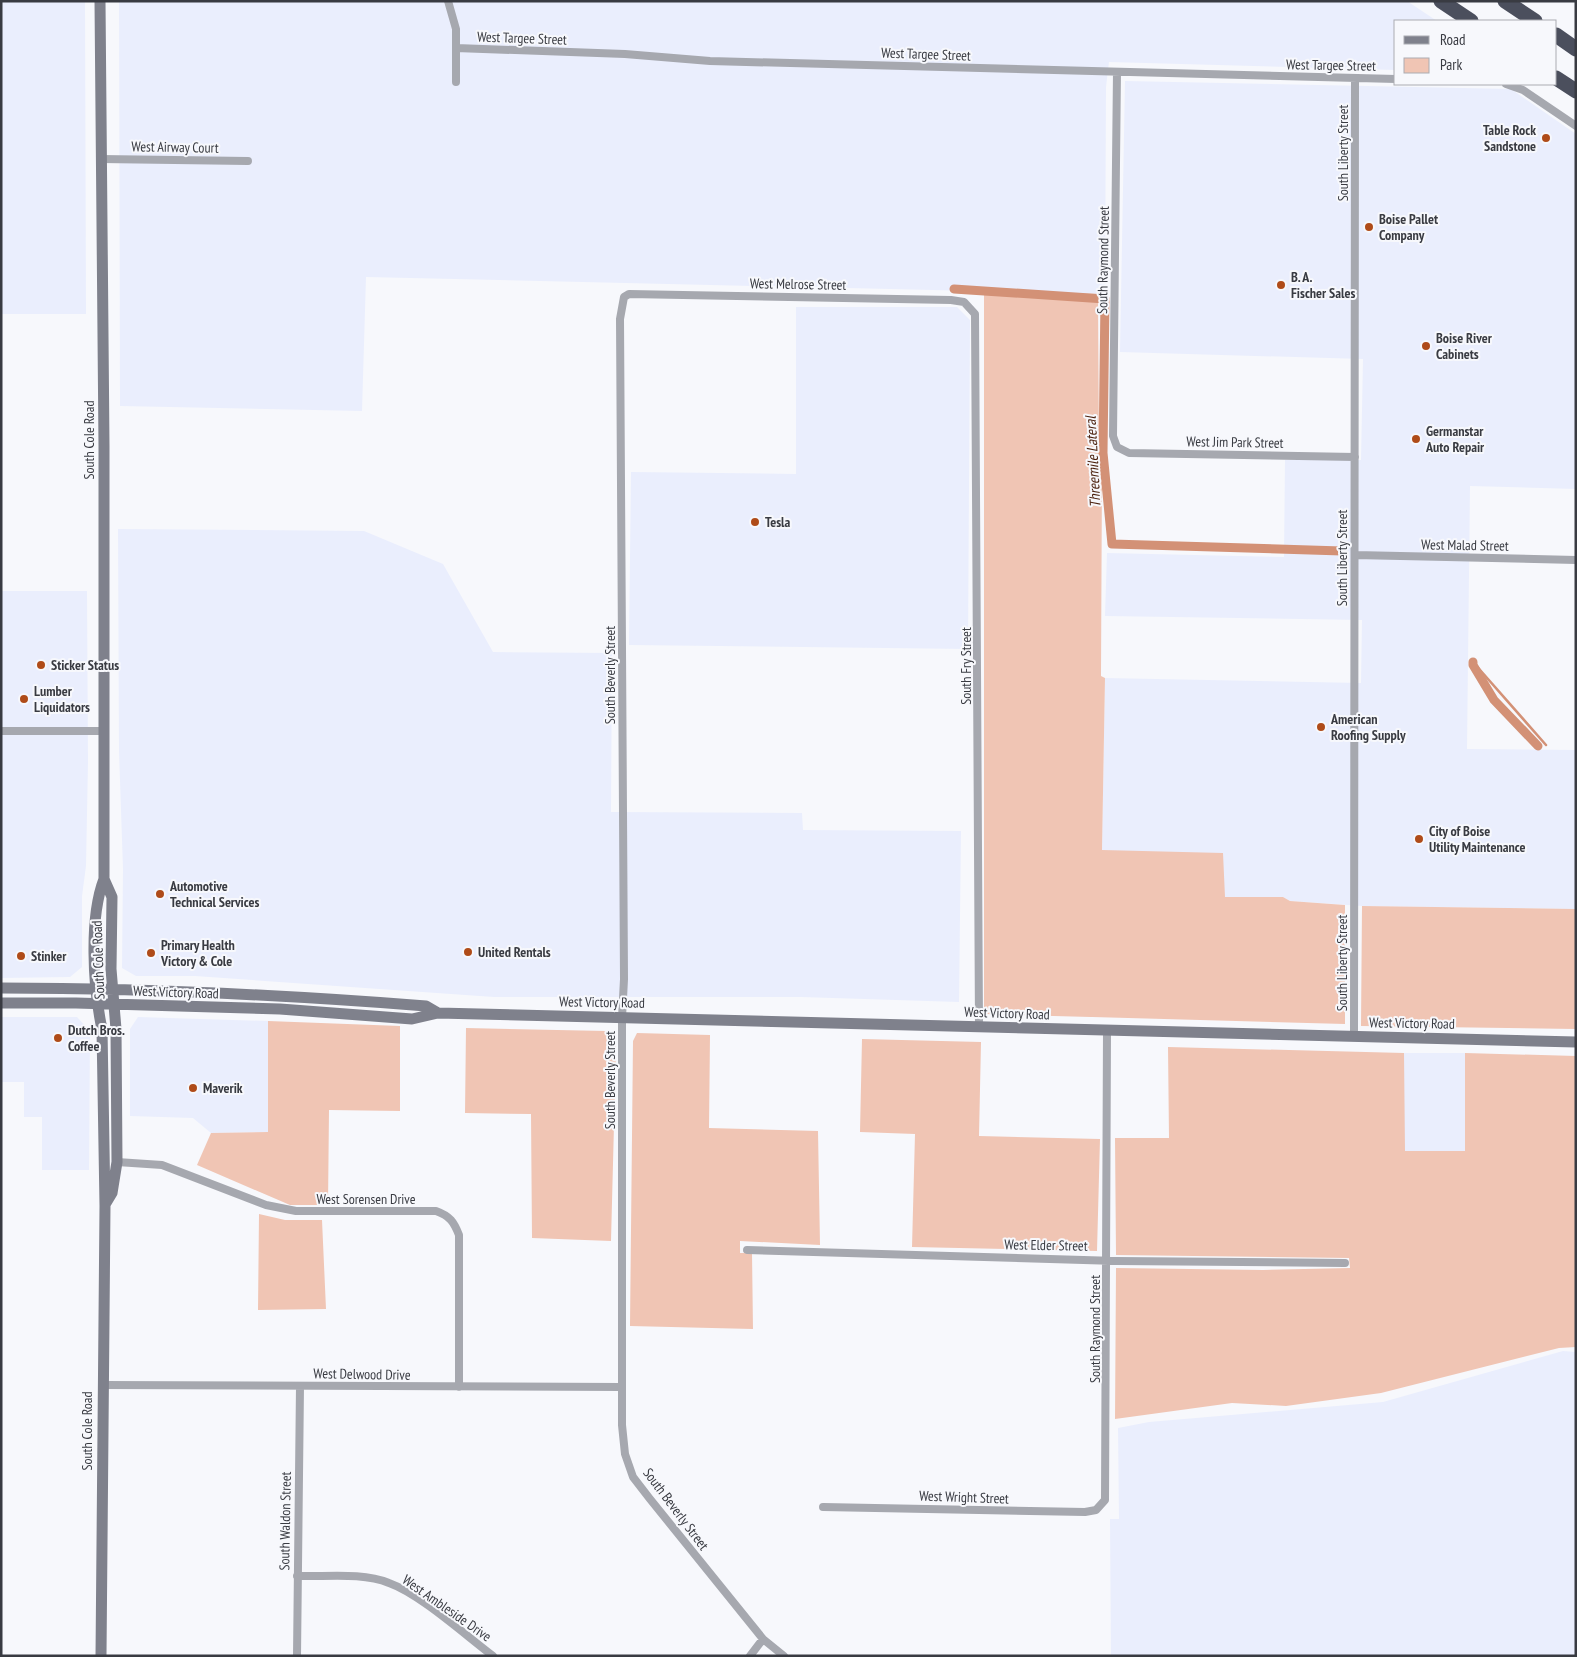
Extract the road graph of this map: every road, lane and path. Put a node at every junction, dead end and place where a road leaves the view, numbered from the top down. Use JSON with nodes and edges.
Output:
{"nodes":[{"id":1,"x":100,"y":1,"type":"edge"},
{"id":2,"x":448,"y":1,"type":"edge"},
{"id":3,"x":1441,"y":1,"type":"edge"},
{"id":4,"x":1505,"y":1,"type":"edge"},
{"id":5,"x":1470,"y":20,"type":"edge"},
{"id":6,"x":1534,"y":20,"type":"edge"},
{"id":7,"x":1557,"y":36,"type":"edge"},
{"id":8,"x":456,"y":48,"type":"junction"},
{"id":9,"x":1576,"y":49,"type":"edge"},
{"id":10,"x":1117,"y":72,"type":"junction"},
{"id":11,"x":1355,"y":78,"type":"junction"},
{"id":12,"x":1394,"y":79,"type":"edge"},
{"id":13,"x":1557,"y":79,"type":"edge"},
{"id":14,"x":456,"y":82,"type":"dead end"},
{"id":15,"x":1509,"y":85,"type":"edge"},
{"id":16,"x":1576,"y":91,"type":"edge"},
{"id":17,"x":1576,"y":126,"type":"edge"},
{"id":18,"x":101,"y":159,"type":"junction"},
{"id":19,"x":248,"y":161,"type":"dead end"},
{"id":20,"x":624,"y":297,"type":"joint"},
{"id":21,"x":970,"y":308,"type":"joint"},
{"id":22,"x":1117,"y":446,"type":"joint"},
{"id":23,"x":1355,"y":457,"type":"junction"},
{"id":24,"x":1355,"y":555,"type":"junction"},
{"id":25,"x":1576,"y":560,"type":"edge"},
{"id":26,"x":1,"y":731,"type":"edge"},
{"id":27,"x":104,"y":731,"type":"junction"},
{"id":28,"x":104,"y":879,"type":"junction"},
{"id":29,"x":1,"y":988,"type":"edge"},
{"id":30,"x":95,"y":988,"type":"junction"},
{"id":31,"x":113,"y":989,"type":"junction"},
{"id":32,"x":1,"y":1003,"type":"edge"},
{"id":33,"x":96,"y":1004,"type":"junction"},
{"id":34,"x":396,"y":1004,"type":"junction"},
{"id":35,"x":114,"y":1005,"type":"junction"},
{"id":36,"x":349,"y":1013,"type":"junction"},
{"id":37,"x":438,"y":1013,"type":"junction"},
{"id":38,"x":622,"y":1018,"type":"junction"},
{"id":39,"x":979,"y":1027,"type":"junction"},
{"id":40,"x":1107,"y":1031,"type":"junction"},
{"id":41,"x":1354,"y":1037,"type":"junction"},
{"id":42,"x":1576,"y":1042,"type":"edge"},
{"id":43,"x":103,"y":1135,"type":"junction"},
{"id":44,"x":117,"y":1162,"type":"junction"},
{"id":45,"x":105,"y":1206,"type":"junction"},
{"id":46,"x":747,"y":1250,"type":"dead end"},
{"id":47,"x":1108,"y":1260,"type":"junction"},
{"id":48,"x":1346,"y":1263,"type":"dead end"},
{"id":49,"x":102,"y":1385,"type":"junction"},
{"id":50,"x":300,"y":1386,"type":"junction"},
{"id":51,"x":459,"y":1387,"type":"junction"},
{"id":52,"x":621,"y":1387,"type":"junction"},
{"id":53,"x":1102,"y":1505,"type":"joint"},
{"id":54,"x":823,"y":1507,"type":"dead end"},
{"id":55,"x":297,"y":1576,"type":"junction"},
{"id":56,"x":763,"y":1639,"type":"junction"},
{"id":57,"x":101,"y":1656,"type":"edge"},
{"id":58,"x":297,"y":1656,"type":"edge"},
{"id":59,"x":493,"y":1656,"type":"edge"},
{"id":60,"x":750,"y":1656,"type":"edge"},
{"id":61,"x":784,"y":1656,"type":"edge"}],
"edges":[{"from":1,"to":18,"type":"main road","name":"South Cole Road"},
{"from":2,"to":8,"type":"street"},
{"from":3,"to":5,"type":"highway"},
{"from":4,"to":6,"type":"highway"},
{"from":7,"to":9,"type":"highway"},
{"from":8,"to":10,"type":"street","name":"West Targee Street"},
{"from":8,"to":14,"type":"street"},
{"from":10,"to":11,"type":"street","name":"West Targee Street"},
{"from":10,"to":22,"type":"street","name":"South Raymond Street"},
{"from":11,"to":12,"type":"street","name":"West Targee Street"},
{"from":11,"to":23,"type":"street","name":"South Liberty Street"},
{"from":13,"to":16,"type":"highway"},
{"from":15,"to":17,"type":"street"},
{"from":18,"to":19,"type":"street","name":"West Airway Court"},
{"from":18,"to":27,"type":"main road","name":"South Cole Road"},
{"from":20,"to":21,"type":"street","name":"West Melrose Street"},
{"from":20,"to":38,"type":"street","name":"South Beverly Street"},
{"from":21,"to":39,"type":"street","name":"South Fry Street"},
{"from":22,"to":23,"type":"street","name":"West Jim Park Street"},
{"from":23,"to":24,"type":"street","name":"South Liberty Street"},
{"from":24,"to":25,"type":"street","name":"West Malad Street"},
{"from":24,"to":41,"type":"street","name":"South Liberty Street"},
{"from":26,"to":27,"type":"street"},
{"from":27,"to":28,"type":"main road","name":"South Cole Road"},
{"from":28,"to":30,"type":"main road","name":"South Cole Road"},
{"from":28,"to":31,"type":"main road","name":"South Cole Road"},
{"from":29,"to":30,"type":"main road","name":"West Victory Road"},
{"from":30,"to":31,"type":"main road","name":"West Victory Road"},
{"from":30,"to":33,"type":"main road","name":"South Cole Road"},
{"from":31,"to":34,"type":"main road","name":"West Victory Road"},
{"from":31,"to":35,"type":"main road","name":"South Cole Road"},
{"from":32,"to":33,"type":"main road","name":"West Victory Road"},
{"from":33,"to":35,"type":"main road","name":"West Victory Road"},
{"from":33,"to":43,"type":"main road","name":"South Cole Road"},
{"from":34,"to":36,"type":"main road","name":"West Victory Road"},
{"from":34,"to":37,"type":"main road","name":"West Victory Road"},
{"from":35,"to":36,"type":"main road","name":"West Victory Road"},
{"from":35,"to":44,"type":"main road","name":"South Cole Road"},
{"from":36,"to":37,"type":"main road","name":"West Victory Road"},
{"from":37,"to":38,"type":"main road","name":"West Victory Road"},
{"from":38,"to":39,"type":"main road","name":"West Victory Road"},
{"from":38,"to":52,"type":"street","name":"South Beverly Street"},
{"from":39,"to":40,"type":"main road","name":"West Victory Road"},
{"from":40,"to":41,"type":"main road","name":"West Victory Road"},
{"from":40,"to":47,"type":"street","name":"South Raymond Street"},
{"from":41,"to":42,"type":"main road","name":"West Victory Road"},
{"from":43,"to":44,"type":"main road","name":"South Cole Road"},
{"from":43,"to":45,"type":"main road","name":"South Cole Road"},
{"from":44,"to":45,"type":"main road","name":"South Cole Road"},
{"from":44,"to":51,"type":"street","name":"West Sorensen Drive"},
{"from":45,"to":49,"type":"main road","name":"South Cole Road"},
{"from":46,"to":47,"type":"street","name":"West Elder Street"},
{"from":47,"to":48,"type":"street","name":"West Elder Street"},
{"from":47,"to":53,"type":"street","name":"South Raymond Street"},
{"from":49,"to":50,"type":"street","name":"West Delwood Drive"},
{"from":49,"to":57,"type":"main road","name":"South Cole Road"},
{"from":50,"to":51,"type":"street","name":"West Delwood Drive"},
{"from":50,"to":55,"type":"street","name":"South Waldon Street"},
{"from":51,"to":52,"type":"street","name":"West Delwood Drive"},
{"from":52,"to":56,"type":"street","name":"South Beverly Street"},
{"from":53,"to":54,"type":"street","name":"West Wright Street"},
{"from":55,"to":58,"type":"street","name":"South Waldon Street"},
{"from":55,"to":59,"type":"street","name":"West Ambleside Drive"},
{"from":56,"to":60,"type":"street"},
{"from":56,"to":61,"type":"street","name":"South Beverly Street"}]}
